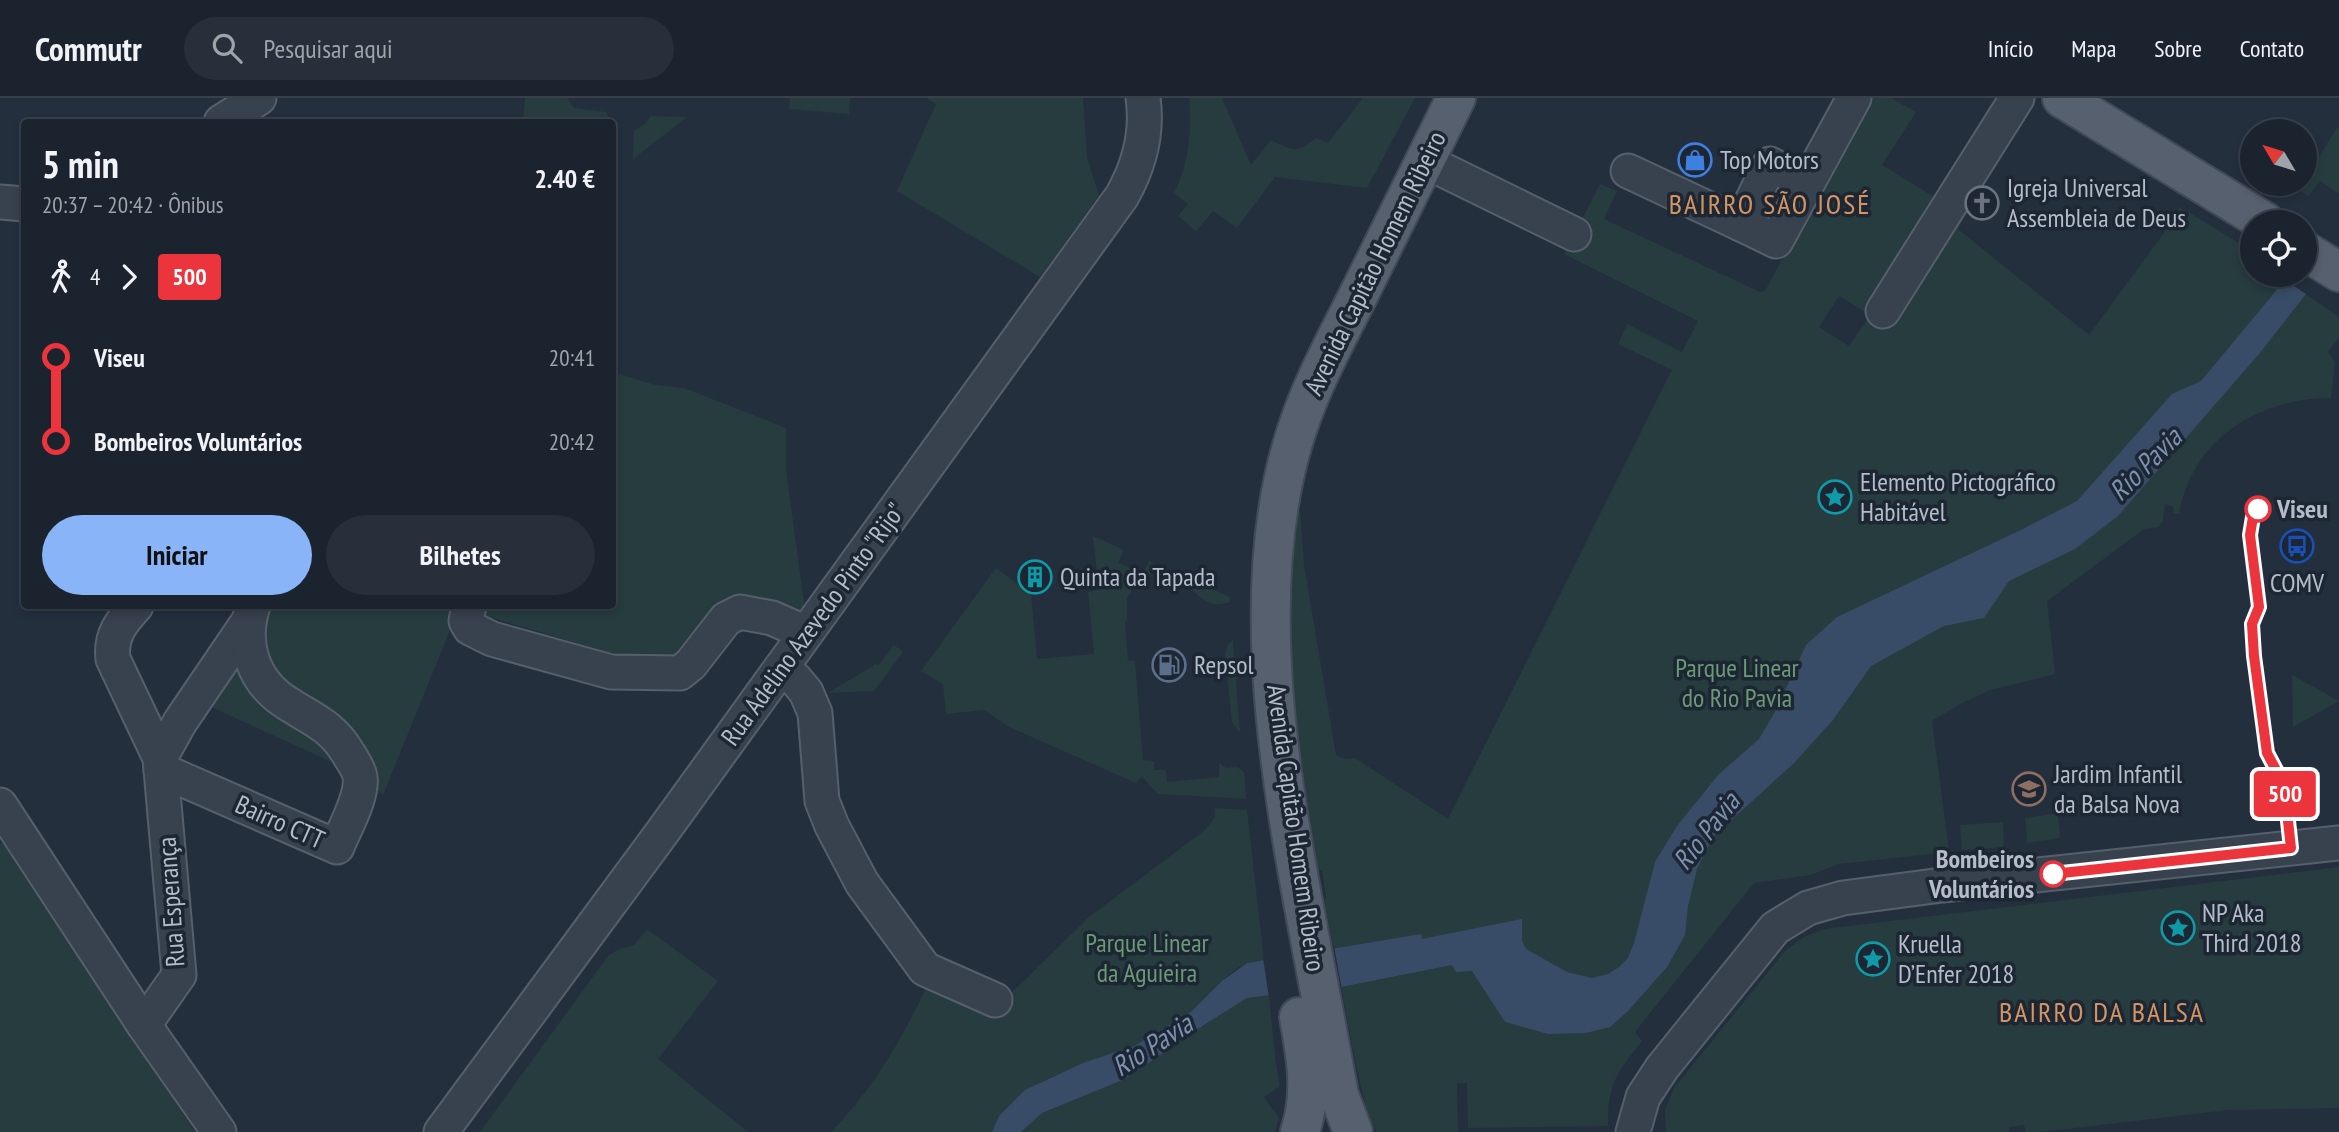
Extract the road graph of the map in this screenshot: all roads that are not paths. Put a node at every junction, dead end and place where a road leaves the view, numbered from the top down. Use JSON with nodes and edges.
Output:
{"nodes":[{"id":1,"x":259,"y":98,"type":"edge"},
{"id":2,"x":1143,"y":98,"type":"edge"},
{"id":3,"x":1433,"y":98,"type":"edge"},
{"id":4,"x":1456,"y":98,"type":"edge"},
{"id":5,"x":1854,"y":98,"type":"edge"},
{"id":6,"x":2017,"y":98,"type":"edge"},
{"id":7,"x":2062,"y":98,"type":"edge"},
{"id":8,"x":226,"y":119,"type":"edge"},
{"id":9,"x":1425,"y":161,"type":"junction"},
{"id":10,"x":1628,"y":171,"type":"dead end"},
{"id":11,"x":0,"y":202,"type":"edge"},
{"id":12,"x":21,"y":204,"type":"edge"},
{"id":13,"x":2249,"y":210,"type":"edge"},
{"id":14,"x":1574,"y":234,"type":"dead end"},
{"id":15,"x":2317,"y":240,"type":"edge"},
{"id":16,"x":2339,"y":250,"type":"edge"},
{"id":17,"x":2317,"y":258,"type":"edge"},
{"id":18,"x":2339,"y":272,"type":"edge"},
{"id":19,"x":1883,"y":311,"type":"dead end"},
{"id":20,"x":133,"y":609,"type":"edge"},
{"id":21,"x":468,"y":609,"type":"edge"},
{"id":22,"x":250,"y":614,"type":"edge"},
{"id":23,"x":806,"y":633,"type":"junction"},
{"id":24,"x":781,"y":668,"type":"junction"},
{"id":25,"x":161,"y":764,"type":"junction"},
{"id":26,"x":0,"y":805,"type":"edge"},
{"id":27,"x":2339,"y":843,"type":"edge"},
{"id":28,"x":1293,"y":903,"type":"junction"},
{"id":29,"x":995,"y":1000,"type":"dead end"},
{"id":30,"x":145,"y":1024,"type":"junction"},
{"id":31,"x":1319,"y":1058,"type":"junction"},
{"id":32,"x":1641,"y":1125,"type":"edge"},
{"id":33,"x":219,"y":1132,"type":"edge"},
{"id":34,"x":441,"y":1132,"type":"edge"},
{"id":35,"x":1300,"y":1132,"type":"edge"},
{"id":36,"x":1353,"y":1132,"type":"edge"}],
"edges":[{"from":1,"to":8,"type":"street"},
{"from":2,"to":23,"type":"street","name":"Rua Adelino Azevedo Pinto \"Rijo\""},
{"from":3,"to":28,"type":"main road","name":"Avenida Capitão Homem Ribeiro"},
{"from":4,"to":9,"type":"main road","name":"Avenida Capitão Homem Ribeiro"},
{"from":5,"to":10,"type":"street"},
{"from":6,"to":19,"type":"street"},
{"from":7,"to":13,"type":"main road"},
{"from":9,"to":14,"type":"street"},
{"from":9,"to":28,"type":"main road","name":"Avenida Capitão Homem Ribeiro"},
{"from":11,"to":12,"type":"street"},
{"from":15,"to":16,"type":"main road"},
{"from":17,"to":18,"type":"main road"},
{"from":20,"to":25,"type":"street"},
{"from":21,"to":23,"type":"street"},
{"from":22,"to":25,"type":"street","name":"Bairro CTT"},
{"from":22,"to":25,"type":"street","name":"Bairro CTT"},
{"from":23,"to":24,"type":"street","name":"Rua Adelino Azevedo Pinto \"Rijo\""},
{"from":24,"to":29,"type":"street"},
{"from":24,"to":34,"type":"street","name":"Rua Adelino Azevedo Pinto \"Rijo\""},
{"from":25,"to":30,"type":"street","name":"Rua Esperança"},
{"from":26,"to":30,"type":"street"},
{"from":27,"to":32,"type":"street"},
{"from":28,"to":31,"type":"main road","name":"Avenida Capitão Homem Ribeiro"},
{"from":30,"to":33,"type":"street"},
{"from":31,"to":35,"type":"main road","name":"Avenida Capitão Homem Ribeiro"},
{"from":31,"to":36,"type":"main road","name":"Avenida Capitão Homem Ribeiro"}]}
